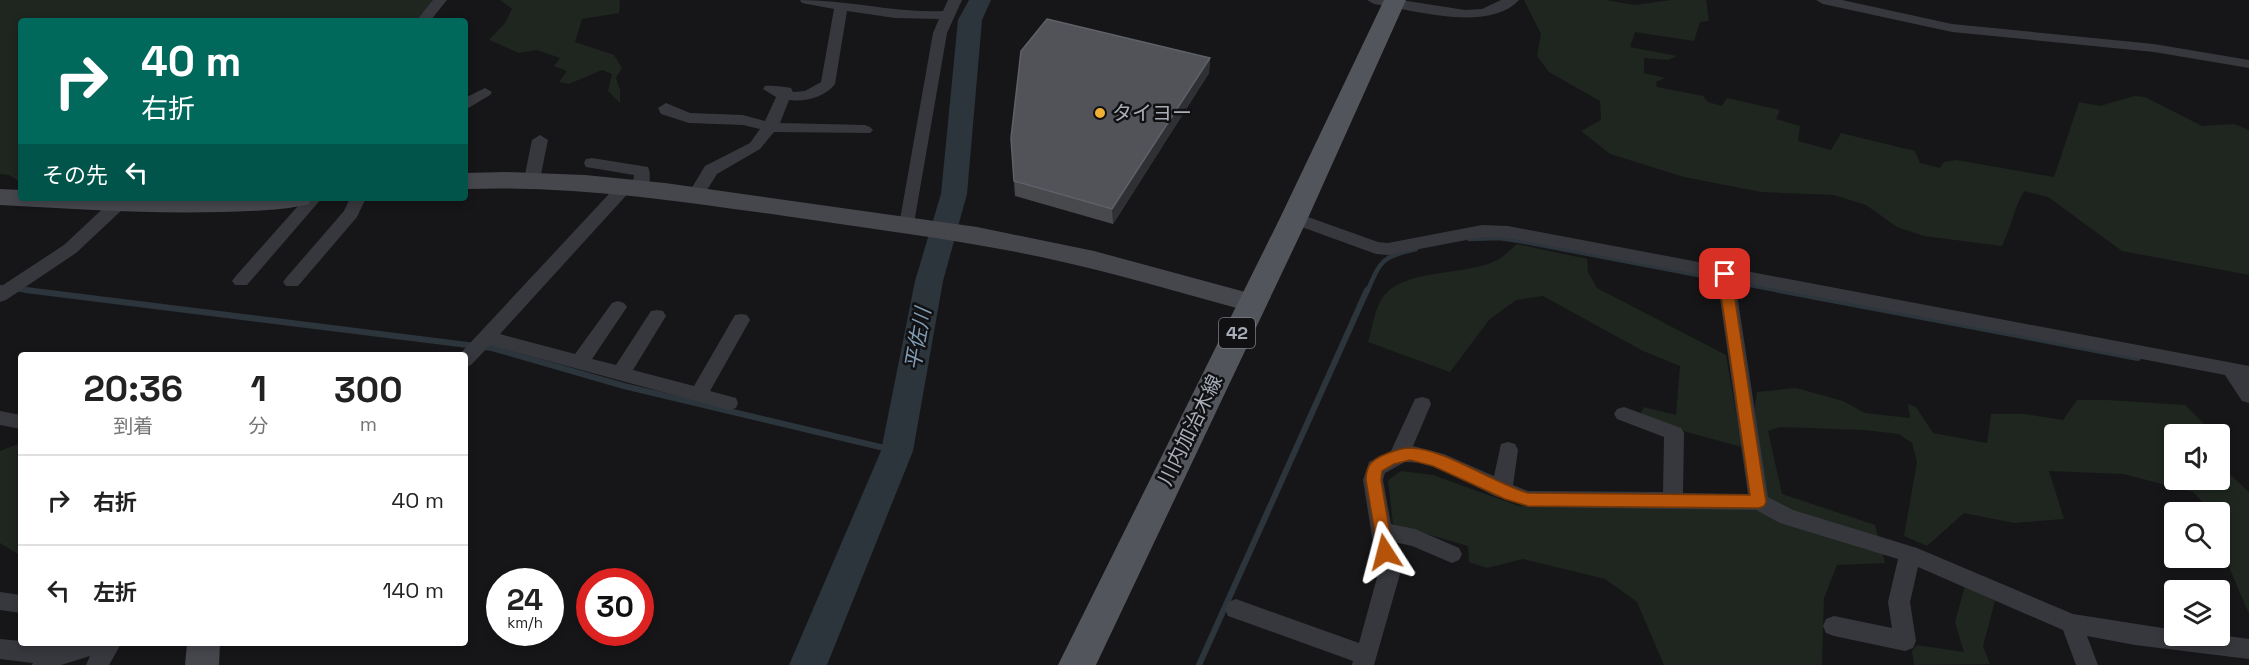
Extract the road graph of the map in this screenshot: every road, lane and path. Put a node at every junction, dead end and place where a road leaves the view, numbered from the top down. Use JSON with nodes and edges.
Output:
{"nodes":[{"id":1,"x":440,"y":0,"type":"edge"},
{"id":2,"x":807,"y":0,"type":"edge"},
{"id":3,"x":955,"y":0,"type":"edge"},
{"id":4,"x":1512,"y":0,"type":"edge"},
{"id":5,"x":1823,"y":0,"type":"edge"},
{"id":6,"x":1387,"y":1,"type":"edge"},
{"id":7,"x":841,"y":6,"type":"junction"},
{"id":8,"x":948,"y":15,"type":"junction"},
{"id":9,"x":425,"y":18,"type":"edge"},
{"id":10,"x":2249,"y":64,"type":"edge"},
{"id":11,"x":485,"y":92,"type":"dead end"},
{"id":12,"x":468,"y":103,"type":"edge"},
{"id":13,"x":666,"y":108,"type":"dead end"},
{"id":14,"x":770,"y":127,"type":"junction"},
{"id":15,"x":865,"y":130,"type":"dead end"},
{"id":16,"x":540,"y":140,"type":"dead end"},
{"id":17,"x":592,"y":163,"type":"dead end"},
{"id":18,"x":532,"y":179,"type":"junction"},
{"id":19,"x":468,"y":181,"type":"edge"},
{"id":20,"x":634,"y":186,"type":"junction"},
{"id":21,"x":696,"y":194,"type":"junction"},
{"id":22,"x":0,"y":197,"type":"edge"},
{"id":23,"x":18,"y":198,"type":"edge"},
{"id":24,"x":58,"y":201,"type":"edge"},
{"id":25,"x":270,"y":201,"type":"edge"},
{"id":26,"x":311,"y":201,"type":"edge"},
{"id":27,"x":357,"y":201,"type":"edge"},
{"id":28,"x":162,"y":202,"type":"edge"},
{"id":29,"x":117,"y":205,"type":"junction"},
{"id":30,"x":1294,"y":218,"type":"junction"},
{"id":31,"x":910,"y":226,"type":"junction"},
{"id":32,"x":1726,"y":278,"type":"junction"},
{"id":33,"x":241,"y":281,"type":"dead end"},
{"id":34,"x":292,"y":282,"type":"dead end"},
{"id":35,"x":6,"y":291,"type":"edge"},
{"id":36,"x":1251,"y":303,"type":"junction"},
{"id":37,"x":618,"y":307,"type":"dead end"},
{"id":38,"x":657,"y":316,"type":"dead end"},
{"id":39,"x":741,"y":320,"type":"dead end"},
{"id":40,"x":477,"y":347,"type":"edge"},
{"id":41,"x":580,"y":362,"type":"junction"},
{"id":42,"x":621,"y":374,"type":"junction"},
{"id":43,"x":2238,"y":374,"type":"edge"},
{"id":44,"x":698,"y":394,"type":"junction"},
{"id":45,"x":2249,"y":396,"type":"edge"},
{"id":46,"x":729,"y":403,"type":"dead end"},
{"id":47,"x":1422,"y":404,"type":"dead end"},
{"id":48,"x":1624,"y":414,"type":"dead end"},
{"id":49,"x":0,"y":418,"type":"edge"},
{"id":50,"x":18,"y":421,"type":"edge"},
{"id":51,"x":1508,"y":450,"type":"dead end"},
{"id":52,"x":1398,"y":457,"type":"junction"},
{"id":53,"x":1502,"y":490,"type":"junction"},
{"id":54,"x":1673,"y":501,"type":"junction"},
{"id":55,"x":1759,"y":502,"type":"junction"},
{"id":56,"x":1382,"y":531,"type":"junction"},
{"id":57,"x":1452,"y":554,"type":"dead end"},
{"id":58,"x":1910,"y":554,"type":"junction"},
{"id":59,"x":0,"y":601,"type":"edge"},
{"id":60,"x":18,"y":604,"type":"edge"},
{"id":61,"x":1236,"y":609,"type":"dead end"},
{"id":62,"x":2071,"y":623,"type":"junction"},
{"id":63,"x":1834,"y":626,"type":"dead end"},
{"id":64,"x":91,"y":646,"type":"edge"},
{"id":65,"x":109,"y":646,"type":"edge"},
{"id":66,"x":204,"y":646,"type":"edge"},
{"id":67,"x":0,"y":649,"type":"edge"},
{"id":68,"x":2249,"y":649,"type":"edge"},
{"id":69,"x":49,"y":660,"type":"edge"},
{"id":70,"x":1364,"y":661,"type":"edge"},
{"id":71,"x":97,"y":665,"type":"edge"},
{"id":72,"x":202,"y":665,"type":"edge"},
{"id":73,"x":1077,"y":665,"type":"edge"},
{"id":74,"x":2087,"y":665,"type":"edge"}],
"edges":[{"from":1,"to":9,"type":"street"},
{"from":2,"to":7,"type":"street"},
{"from":3,"to":8,"type":"street"},
{"from":4,"to":6,"type":"street"},
{"from":5,"to":10,"type":"street"},
{"from":6,"to":30,"type":"main road","name":"川内加治木線","number":"42"},
{"from":7,"to":8,"type":"street"},
{"from":7,"to":14,"type":"street"},
{"from":8,"to":31,"type":"street"},
{"from":11,"to":12,"type":"street"},
{"from":13,"to":14,"type":"street"},
{"from":14,"to":15,"type":"street"},
{"from":14,"to":21,"type":"street"},
{"from":16,"to":18,"type":"street"},
{"from":17,"to":20,"type":"street"},
{"from":18,"to":19,"type":"street"},
{"from":18,"to":20,"type":"street"},
{"from":20,"to":21,"type":"street"},
{"from":20,"to":40,"type":"street"},
{"from":21,"to":31,"type":"street"},
{"from":22,"to":23,"type":"street"},
{"from":24,"to":29,"type":"street"},
{"from":25,"to":28,"type":"street"},
{"from":26,"to":33,"type":"street"},
{"from":27,"to":34,"type":"street"},
{"from":28,"to":29,"type":"street"},
{"from":29,"to":35,"type":"street"},
{"from":30,"to":32,"type":"street"},
{"from":30,"to":36,"type":"main road","name":"川内加治木線","number":"42"},
{"from":31,"to":36,"type":"street"},
{"from":32,"to":43,"type":"street"},
{"from":32,"to":55,"type":"street"},
{"from":36,"to":73,"type":"main road","name":"川内加治木線","number":"42"},
{"from":37,"to":41,"type":"street"},
{"from":38,"to":42,"type":"street"},
{"from":39,"to":44,"type":"street"},
{"from":40,"to":41,"type":"street"},
{"from":41,"to":42,"type":"street"},
{"from":42,"to":44,"type":"street"},
{"from":43,"to":45,"type":"street"},
{"from":44,"to":46,"type":"street"},
{"from":47,"to":52,"type":"street"},
{"from":48,"to":54,"type":"street"},
{"from":49,"to":50,"type":"street"},
{"from":51,"to":53,"type":"street"},
{"from":52,"to":53,"type":"street"},
{"from":52,"to":56,"type":"street"},
{"from":53,"to":54,"type":"street"},
{"from":54,"to":55,"type":"street"},
{"from":55,"to":58,"type":"street"},
{"from":56,"to":57,"type":"street"},
{"from":56,"to":70,"type":"street"},
{"from":58,"to":62,"type":"street"},
{"from":58,"to":63,"type":"street"},
{"from":59,"to":60,"type":"street"},
{"from":61,"to":70,"type":"street"},
{"from":62,"to":68,"type":"street"},
{"from":62,"to":74,"type":"street"},
{"from":64,"to":69,"type":"street"},
{"from":65,"to":71,"type":"street"},
{"from":66,"to":72,"type":"street"},
{"from":67,"to":69,"type":"street"}]}
